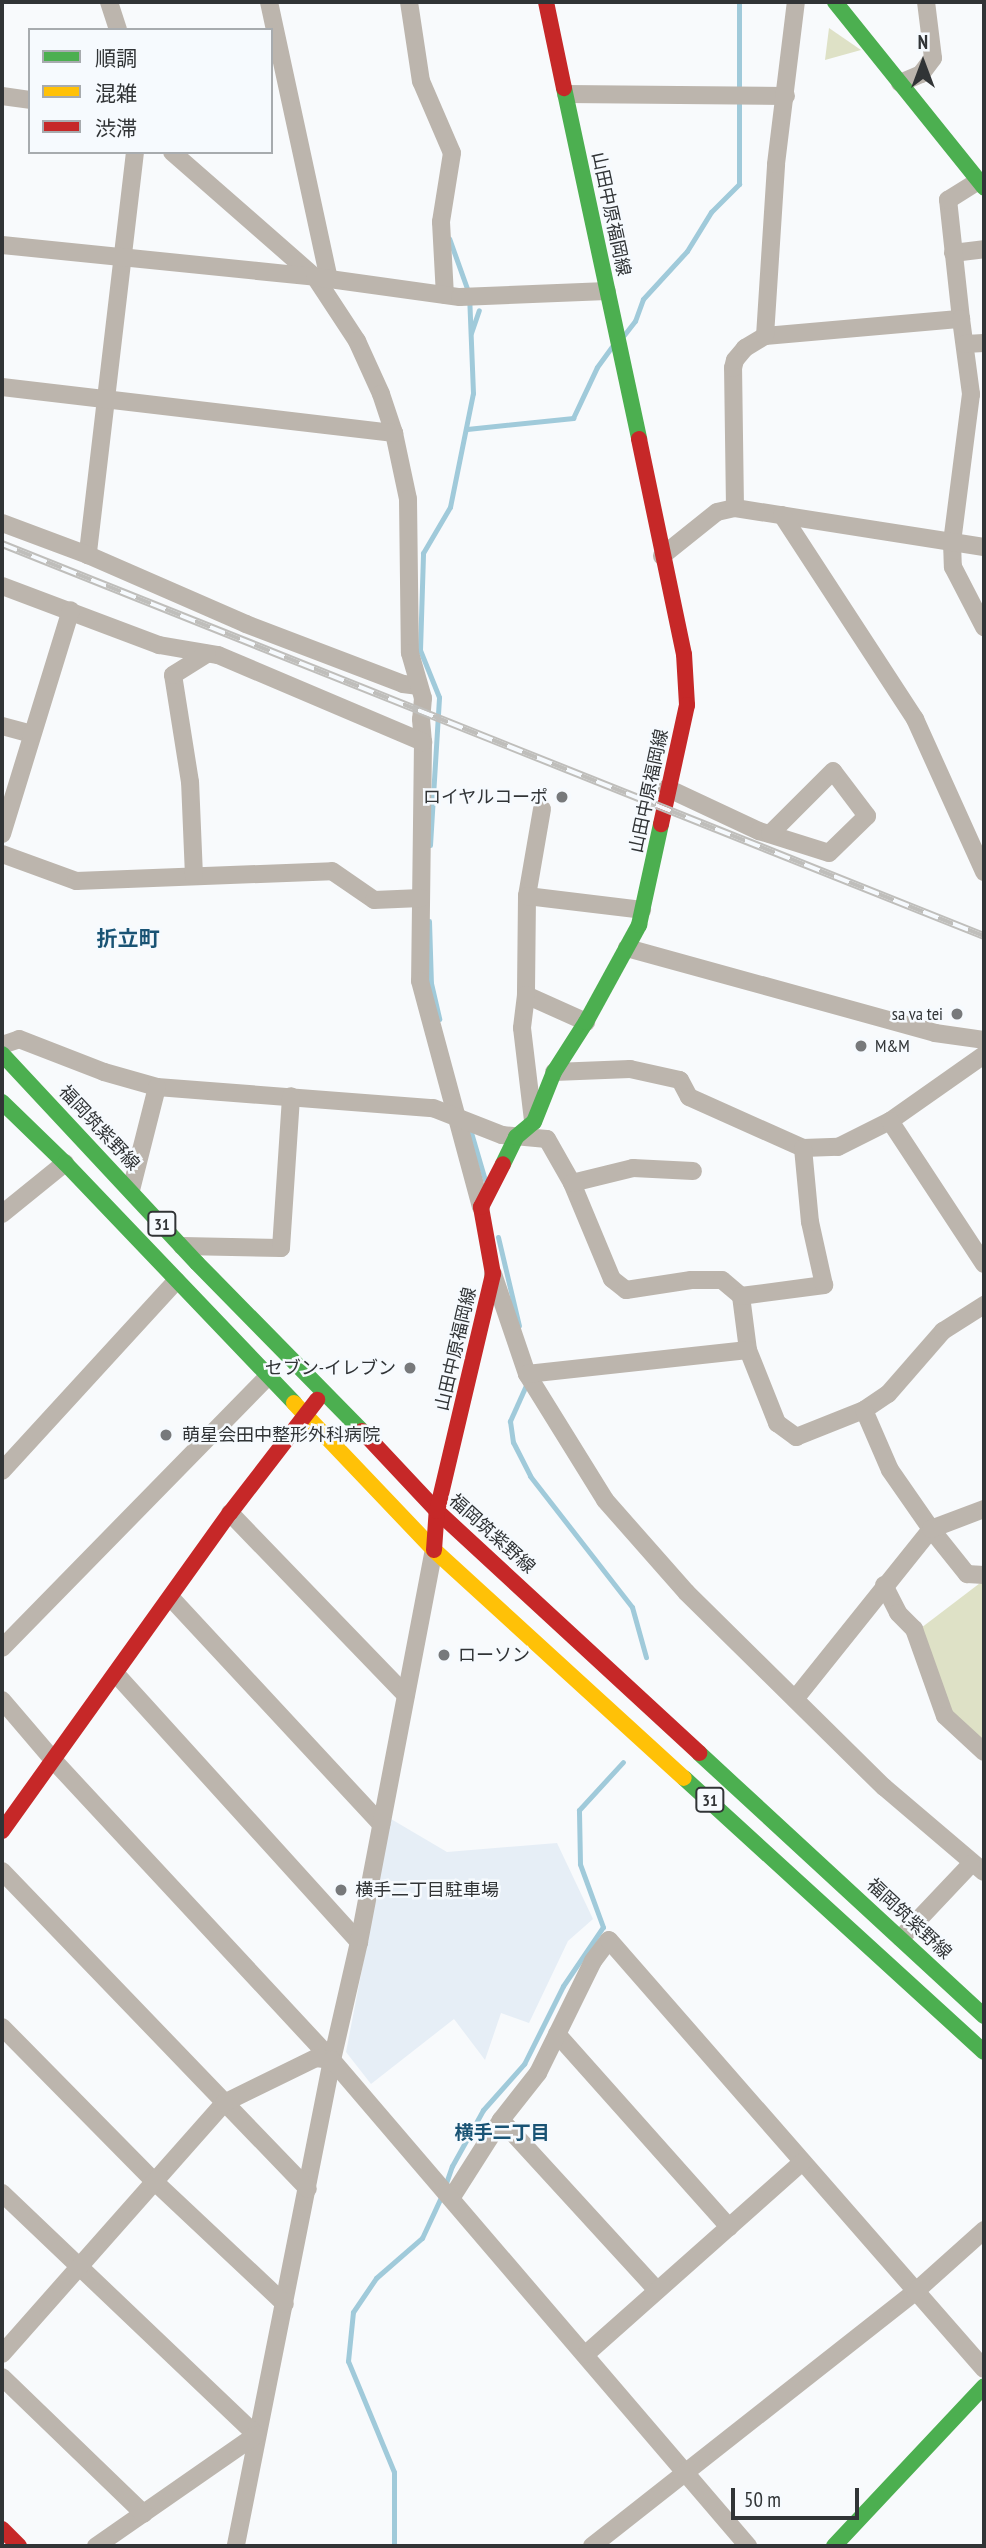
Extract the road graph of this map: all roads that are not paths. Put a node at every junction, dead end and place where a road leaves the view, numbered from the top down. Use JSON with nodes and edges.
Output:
{"nodes":[{"id":1,"x":109,"y":2,"type":"edge"},
{"id":2,"x":269,"y":2,"type":"edge"},
{"id":3,"x":409,"y":2,"type":"edge"},
{"id":4,"x":546,"y":2,"type":"edge"},
{"id":5,"x":796,"y":2,"type":"edge"},
{"id":6,"x":835,"y":2,"type":"edge"},
{"id":7,"x":926,"y":2,"type":"edge"},
{"id":8,"x":117,"y":28,"type":"edge"},
{"id":9,"x":900,"y":83,"type":"junction"},
{"id":10,"x":566,"y":94,"type":"junction"},
{"id":11,"x":2,"y":96,"type":"edge"},
{"id":12,"x":786,"y":96,"type":"junction"},
{"id":13,"x":28,"y":100,"type":"edge"},
{"id":14,"x":135,"y":154,"type":"edge"},
{"id":15,"x":174,"y":154,"type":"edge"},
{"id":16,"x":981,"y":184,"type":"edge"},
{"id":17,"x":2,"y":245,"type":"edge"},
{"id":18,"x":984,"y":249,"type":"edge"},
{"id":19,"x":953,"y":253,"type":"junction"},
{"id":20,"x":121,"y":257,"type":"junction"},
{"id":21,"x":322,"y":278,"type":"junction"},
{"id":22,"x":607,"y":291,"type":"junction"},
{"id":23,"x":461,"y":296,"type":"junction"},
{"id":24,"x":961,"y":319,"type":"junction"},
{"id":25,"x":765,"y":336,"type":"junction"},
{"id":26,"x":984,"y":343,"type":"edge"},
{"id":27,"x":965,"y":344,"type":"junction"},
{"id":28,"x":2,"y":387,"type":"edge"},
{"id":29,"x":107,"y":398,"type":"junction"},
{"id":30,"x":394,"y":433,"type":"junction"},
{"id":31,"x":735,"y":508,"type":"junction"},
{"id":32,"x":782,"y":515,"type":"junction"},
{"id":33,"x":2,"y":523,"type":"edge"},
{"id":34,"x":953,"y":542,"type":"junction"},
{"id":35,"x":984,"y":547,"type":"edge"},
{"id":36,"x":88,"y":555,"type":"junction"},
{"id":37,"x":662,"y":556,"type":"junction"},
{"id":38,"x":2,"y":586,"type":"edge"},
{"id":39,"x":71,"y":610,"type":"junction"},
{"id":40,"x":984,"y":627,"type":"edge"},
{"id":41,"x":207,"y":654,"type":"junction"},
{"id":42,"x":419,"y":686,"type":"junction"},
{"id":43,"x":2,"y":726,"type":"edge"},
{"id":44,"x":30,"y":734,"type":"junction"},
{"id":45,"x":423,"y":742,"type":"junction"},
{"id":46,"x":667,"y":788,"type":"junction"},
{"id":47,"x":542,"y":810,"type":"dead end"},
{"id":48,"x":2,"y":834,"type":"edge"},
{"id":49,"x":770,"y":834,"type":"junction"},
{"id":50,"x":2,"y":854,"type":"edge"},
{"id":51,"x":984,"y":872,"type":"edge"},
{"id":52,"x":194,"y":876,"type":"junction"},
{"id":53,"x":527,"y":896,"type":"junction"},
{"id":54,"x":421,"y":898,"type":"junction"},
{"id":55,"x":642,"y":910,"type":"junction"},
{"id":56,"x":627,"y":948,"type":"junction"},
{"id":57,"x":526,"y":995,"type":"junction"},
{"id":58,"x":586,"y":1022,"type":"junction"},
{"id":59,"x":984,"y":1040,"type":"edge"},
{"id":60,"x":2,"y":1045,"type":"edge"},
{"id":61,"x":2,"y":1054,"type":"edge"},
{"id":62,"x":984,"y":1055,"type":"edge"},
{"id":63,"x":554,"y":1072,"type":"junction"},
{"id":64,"x":156,"y":1087,"type":"junction"},
{"id":65,"x":291,"y":1096,"type":"junction"},
{"id":66,"x":2,"y":1102,"type":"edge"},
{"id":67,"x":458,"y":1117,"type":"junction"},
{"id":68,"x":890,"y":1121,"type":"junction"},
{"id":69,"x":534,"y":1122,"type":"junction"},
{"id":70,"x":509,"y":1136,"type":"junction"},
{"id":71,"x":803,"y":1148,"type":"junction"},
{"id":72,"x":65,"y":1163,"type":"junction"},
{"id":73,"x":693,"y":1171,"type":"dead end"},
{"id":74,"x":572,"y":1183,"type":"junction"},
{"id":75,"x":131,"y":1190,"type":"junction"},
{"id":76,"x":482,"y":1205,"type":"junction"},
{"id":77,"x":2,"y":1214,"type":"edge"},
{"id":78,"x":182,"y":1246,"type":"junction"},
{"id":79,"x":984,"y":1264,"type":"edge"},
{"id":80,"x":493,"y":1274,"type":"junction"},
{"id":81,"x":176,"y":1280,"type":"junction"},
{"id":82,"x":741,"y":1296,"type":"junction"},
{"id":83,"x":984,"y":1305,"type":"edge"},
{"id":84,"x":748,"y":1350,"type":"junction"},
{"id":85,"x":526,"y":1370,"type":"junction"},
{"id":86,"x":268,"y":1376,"type":"junction"},
{"id":87,"x":325,"y":1392,"type":"junction"},
{"id":88,"x":863,"y":1410,"type":"junction"},
{"id":89,"x":306,"y":1413,"type":"junction"},
{"id":90,"x":2,"y":1471,"type":"edge"},
{"id":91,"x":984,"y":1509,"type":"edge"},
{"id":92,"x":437,"y":1511,"type":"junction"},
{"id":93,"x":230,"y":1513,"type":"junction"},
{"id":94,"x":931,"y":1529,"type":"junction"},
{"id":95,"x":434,"y":1550,"type":"junction"},
{"id":96,"x":984,"y":1575,"type":"edge"},
{"id":97,"x":884,"y":1585,"type":"junction"},
{"id":98,"x":172,"y":1598,"type":"junction"},
{"id":99,"x":2,"y":1648,"type":"edge"},
{"id":100,"x":116,"y":1674,"type":"junction"},
{"id":101,"x":406,"y":1695,"type":"junction"},
{"id":102,"x":795,"y":1699,"type":"junction"},
{"id":103,"x":2,"y":1700,"type":"edge"},
{"id":104,"x":984,"y":1752,"type":"edge"},
{"id":105,"x":54,"y":1762,"type":"junction"},
{"id":106,"x":381,"y":1824,"type":"junction"},
{"id":107,"x":2,"y":1831,"type":"edge"},
{"id":108,"x":978,"y":1868,"type":"edge"},
{"id":109,"x":2,"y":1871,"type":"edge"},
{"id":110,"x":901,"y":1938,"type":"junction"},
{"id":111,"x":359,"y":1942,"type":"junction"},
{"id":112,"x":984,"y":2016,"type":"edge"},
{"id":113,"x":2,"y":2027,"type":"edge"},
{"id":114,"x":557,"y":2034,"type":"junction"},
{"id":115,"x":984,"y":2052,"type":"edge"},
{"id":116,"x":332,"y":2060,"type":"junction"},
{"id":117,"x":224,"y":2103,"type":"junction"},
{"id":118,"x":501,"y":2120,"type":"junction"},
{"id":119,"x":802,"y":2162,"type":"junction"},
{"id":120,"x":155,"y":2182,"type":"junction"},
{"id":121,"x":308,"y":2189,"type":"junction"},
{"id":122,"x":445,"y":2190,"type":"junction"},
{"id":123,"x":2,"y":2193,"type":"edge"},
{"id":124,"x":729,"y":2227,"type":"junction"},
{"id":125,"x":984,"y":2230,"type":"edge"},
{"id":126,"x":80,"y":2266,"type":"junction"},
{"id":127,"x":657,"y":2290,"type":"junction"},
{"id":128,"x":915,"y":2292,"type":"junction"},
{"id":129,"x":285,"y":2304,"type":"junction"},
{"id":130,"x":2,"y":2354,"type":"edge"},
{"id":131,"x":586,"y":2354,"type":"junction"},
{"id":132,"x":984,"y":2370,"type":"edge"},
{"id":133,"x":2,"y":2377,"type":"edge"},
{"id":134,"x":984,"y":2386,"type":"edge"},
{"id":135,"x":256,"y":2435,"type":"junction"},
{"id":136,"x":683,"y":2471,"type":"junction"},
{"id":137,"x":144,"y":2514,"type":"junction"},
{"id":138,"x":2,"y":2529,"type":"edge"},
{"id":139,"x":19,"y":2546,"type":"edge"},
{"id":140,"x":96,"y":2546,"type":"edge"},
{"id":141,"x":236,"y":2546,"type":"edge"},
{"id":142,"x":592,"y":2546,"type":"edge"},
{"id":143,"x":748,"y":2546,"type":"edge"},
{"id":144,"x":834,"y":2546,"type":"edge"}],
"edges":[{"from":1,"to":8,"type":"street"},
{"from":2,"to":21,"type":"street"},
{"from":3,"to":23,"type":"street"},
{"from":4,"to":10,"type":"main road","name":"山田中原福岡線"},
{"from":5,"to":12,"type":"street"},
{"from":6,"to":9,"type":"main road"},
{"from":7,"to":9,"type":"street"},
{"from":9,"to":16,"type":"main road"},
{"from":10,"to":12,"type":"street"},
{"from":10,"to":22,"type":"main road","name":"山田中原福岡線"},
{"from":11,"to":13,"type":"street"},
{"from":12,"to":25,"type":"street"},
{"from":14,"to":20,"type":"street"},
{"from":15,"to":21,"type":"street"},
{"from":16,"to":19,"type":"street"},
{"from":17,"to":20,"type":"street"},
{"from":18,"to":19,"type":"street"},
{"from":19,"to":24,"type":"street"},
{"from":20,"to":21,"type":"street"},
{"from":20,"to":29,"type":"street"},
{"from":21,"to":23,"type":"street"},
{"from":21,"to":30,"type":"street"},
{"from":22,"to":23,"type":"street"},
{"from":22,"to":37,"type":"main road","name":"山田中原福岡線"},
{"from":24,"to":25,"type":"street"},
{"from":24,"to":27,"type":"street"},
{"from":25,"to":31,"type":"street"},
{"from":26,"to":27,"type":"street"},
{"from":27,"to":34,"type":"street"},
{"from":28,"to":29,"type":"street"},
{"from":29,"to":30,"type":"street"},
{"from":29,"to":36,"type":"street"},
{"from":30,"to":42,"type":"street"},
{"from":31,"to":32,"type":"street"},
{"from":31,"to":37,"type":"street"},
{"from":32,"to":34,"type":"street"},
{"from":32,"to":51,"type":"street"},
{"from":33,"to":36,"type":"street"},
{"from":34,"to":35,"type":"street"},
{"from":34,"to":40,"type":"street"},
{"from":36,"to":42,"type":"street"},
{"from":37,"to":46,"type":"main road","name":"山田中原福岡線"},
{"from":38,"to":39,"type":"street"},
{"from":39,"to":41,"type":"street"},
{"from":39,"to":44,"type":"street"},
{"from":41,"to":45,"type":"street"},
{"from":41,"to":52,"type":"street"},
{"from":42,"to":45,"type":"street"},
{"from":43,"to":44,"type":"street"},
{"from":44,"to":48,"type":"street"},
{"from":45,"to":54,"type":"street"},
{"from":46,"to":49,"type":"street"},
{"from":46,"to":55,"type":"main road","name":"山田中原福岡線"},
{"from":47,"to":53,"type":"street"},
{"from":49,"to":49,"type":"street"},
{"from":50,"to":52,"type":"street"},
{"from":52,"to":54,"type":"street"},
{"from":53,"to":55,"type":"street"},
{"from":53,"to":57,"type":"street"},
{"from":54,"to":67,"type":"street"},
{"from":55,"to":56,"type":"main road","name":"山田中原福岡線"},
{"from":56,"to":58,"type":"main road","name":"山田中原福岡線"},
{"from":56,"to":59,"type":"street"},
{"from":57,"to":58,"type":"street"},
{"from":57,"to":69,"type":"street"},
{"from":58,"to":63,"type":"main road","name":"山田中原福岡線"},
{"from":60,"to":64,"type":"street"},
{"from":61,"to":75,"type":"main road","name":"福岡筑紫野線","number":"31"},
{"from":62,"to":68,"type":"street"},
{"from":63,"to":69,"type":"main road","name":"山田中原福岡線"},
{"from":63,"to":71,"type":"street"},
{"from":64,"to":65,"type":"street"},
{"from":64,"to":75,"type":"street"},
{"from":65,"to":67,"type":"street"},
{"from":65,"to":78,"type":"street"},
{"from":66,"to":72,"type":"main road","number":"31"},
{"from":67,"to":70,"type":"street"},
{"from":67,"to":76,"type":"street"},
{"from":68,"to":71,"type":"street"},
{"from":68,"to":79,"type":"street"},
{"from":69,"to":70,"type":"main road","name":"山田中原福岡線"},
{"from":70,"to":74,"type":"street"},
{"from":70,"to":76,"type":"main road","name":"山田中原福岡線"},
{"from":71,"to":82,"type":"street"},
{"from":72,"to":77,"type":"street"},
{"from":72,"to":81,"type":"main road","number":"31"},
{"from":73,"to":74,"type":"street"},
{"from":74,"to":82,"type":"street"},
{"from":75,"to":78,"type":"main road","name":"福岡筑紫野線","number":"31"},
{"from":76,"to":80,"type":"main road","name":"山田中原福岡線"},
{"from":78,"to":87,"type":"main road","name":"福岡筑紫野線","number":"31"},
{"from":80,"to":85,"type":"street"},
{"from":80,"to":92,"type":"main road","name":"山田中原福岡線"},
{"from":81,"to":86,"type":"main road","number":"31"},
{"from":81,"to":90,"type":"street"},
{"from":82,"to":84,"type":"street"},
{"from":83,"to":88,"type":"street"},
{"from":84,"to":85,"type":"street"},
{"from":84,"to":88,"type":"street"},
{"from":85,"to":102,"type":"street"},
{"from":86,"to":89,"type":"main road","number":"31"},
{"from":86,"to":99,"type":"street"},
{"from":87,"to":89,"type":"main road"},
{"from":87,"to":92,"type":"main road","name":"福岡筑紫野線","number":"31"},
{"from":88,"to":94,"type":"street"},
{"from":89,"to":93,"type":"main road"},
{"from":89,"to":95,"type":"main road","number":"31"},
{"from":91,"to":94,"type":"street"},
{"from":92,"to":95,"type":"main road","name":"山田中原福岡線"},
{"from":92,"to":110,"type":"main road","name":"福岡筑紫野線","number":"31"},
{"from":93,"to":98,"type":"main road"},
{"from":93,"to":101,"type":"street"},
{"from":94,"to":96,"type":"street"},
{"from":94,"to":97,"type":"street"},
{"from":95,"to":101,"type":"street"},
{"from":95,"to":115,"type":"main road","number":"31"},
{"from":97,"to":102,"type":"street"},
{"from":97,"to":104,"type":"street"},
{"from":98,"to":100,"type":"main road"},
{"from":98,"to":106,"type":"street"},
{"from":100,"to":105,"type":"main road"},
{"from":100,"to":111,"type":"street"},
{"from":101,"to":106,"type":"street"},
{"from":102,"to":108,"type":"street"},
{"from":103,"to":105,"type":"street"},
{"from":105,"to":107,"type":"main road"},
{"from":105,"to":116,"type":"street"},
{"from":106,"to":111,"type":"street"},
{"from":108,"to":110,"type":"street"},
{"from":109,"to":117,"type":"street"},
{"from":110,"to":112,"type":"main road","name":"福岡筑紫野線","number":"31"},
{"from":111,"to":116,"type":"street"},
{"from":113,"to":120,"type":"street"},
{"from":114,"to":118,"type":"street"},
{"from":114,"to":119,"type":"street"},
{"from":114,"to":124,"type":"street"},
{"from":116,"to":117,"type":"street"},
{"from":116,"to":121,"type":"street"},
{"from":116,"to":122,"type":"street"},
{"from":117,"to":120,"type":"street"},
{"from":117,"to":121,"type":"street"},
{"from":118,"to":122,"type":"street"},
{"from":118,"to":127,"type":"street"},
{"from":119,"to":124,"type":"street"},
{"from":119,"to":128,"type":"street"},
{"from":120,"to":126,"type":"street"},
{"from":120,"to":129,"type":"street"},
{"from":121,"to":129,"type":"street"},
{"from":122,"to":131,"type":"street"},
{"from":123,"to":126,"type":"street"},
{"from":124,"to":127,"type":"street"},
{"from":125,"to":128,"type":"street"},
{"from":126,"to":130,"type":"street"},
{"from":126,"to":135,"type":"street"},
{"from":127,"to":131,"type":"street"},
{"from":128,"to":132,"type":"street"},
{"from":128,"to":136,"type":"street"},
{"from":129,"to":135,"type":"street"},
{"from":131,"to":136,"type":"street"},
{"from":133,"to":137,"type":"street"},
{"from":134,"to":144,"type":"main road"},
{"from":135,"to":137,"type":"street"},
{"from":135,"to":141,"type":"street"},
{"from":136,"to":142,"type":"street"},
{"from":136,"to":143,"type":"street"},
{"from":137,"to":140,"type":"street"},
{"from":138,"to":139,"type":"main road"}]}
